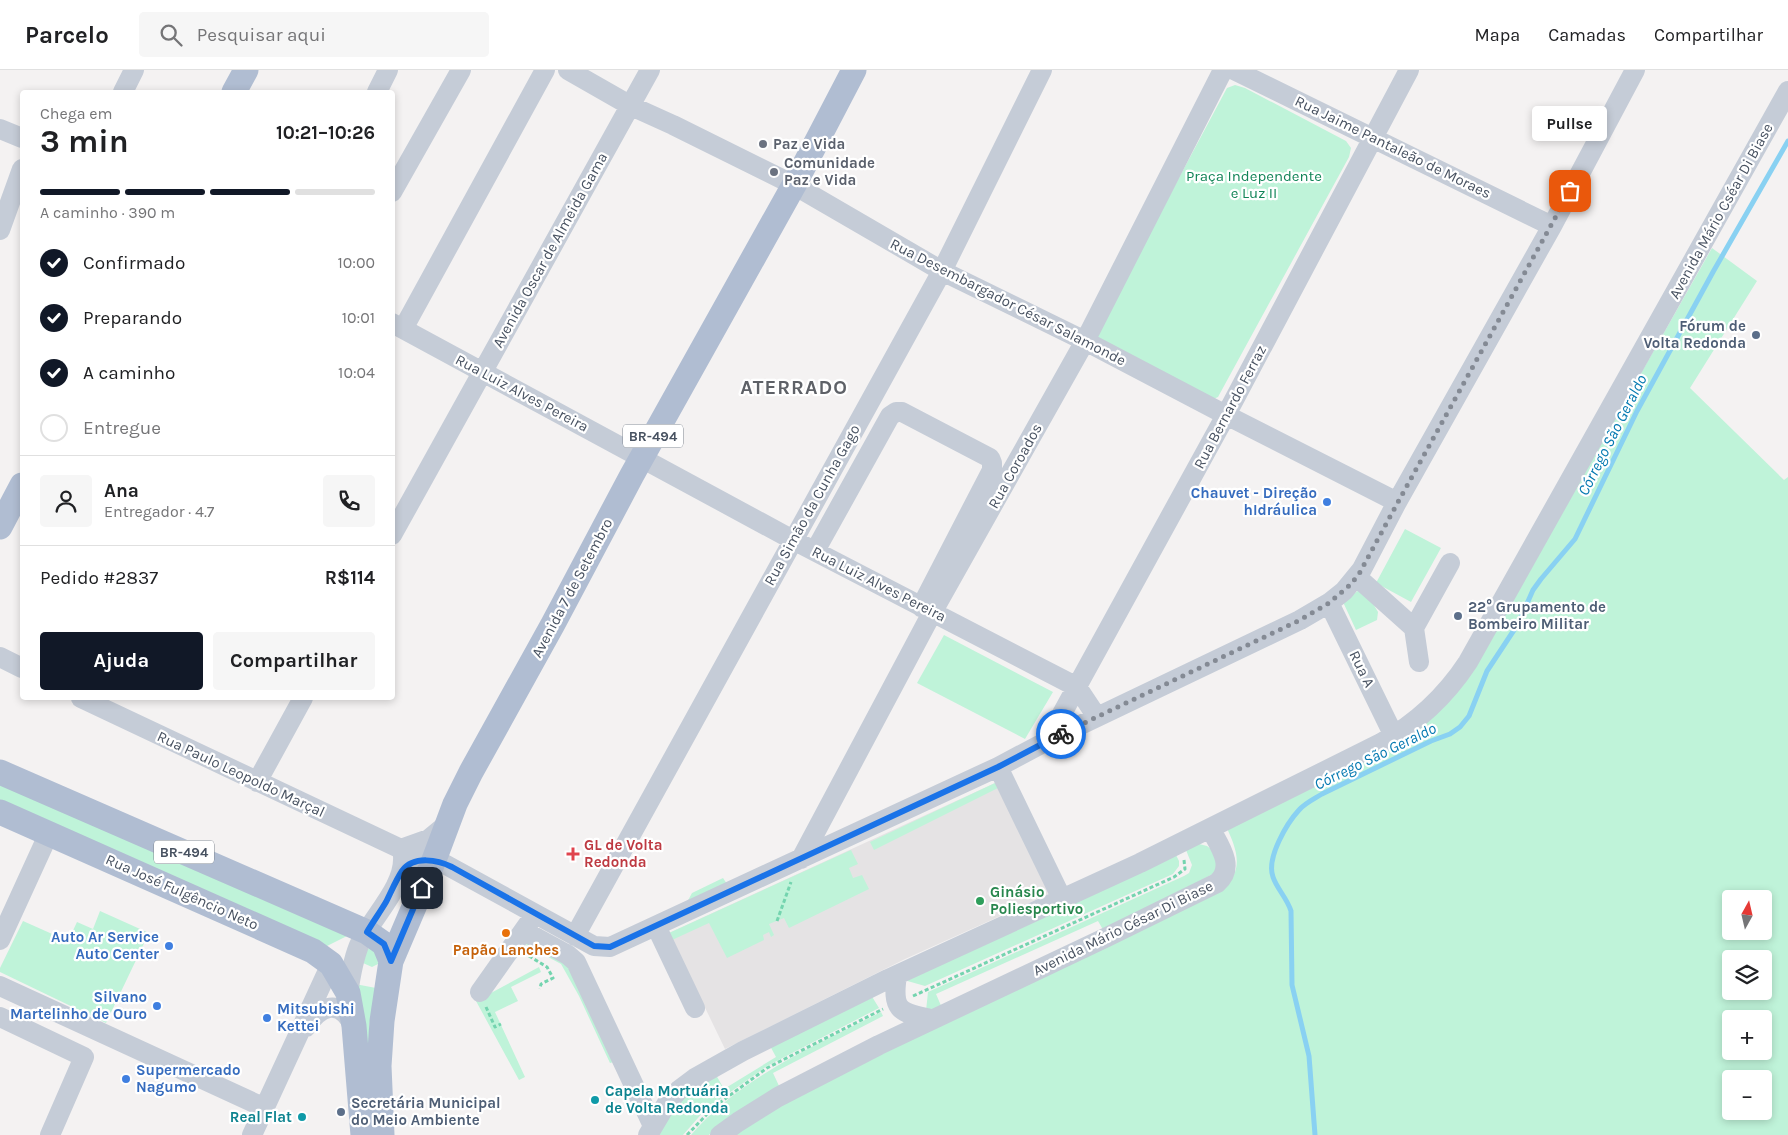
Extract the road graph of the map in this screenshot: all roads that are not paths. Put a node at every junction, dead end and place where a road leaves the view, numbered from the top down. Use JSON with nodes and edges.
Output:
{"nodes":[{"id":1,"x":134,"y":70,"type":"edge"},
{"id":2,"x":246,"y":70,"type":"edge"},
{"id":3,"x":388,"y":70,"type":"edge"},
{"id":4,"x":461,"y":70,"type":"edge"},
{"id":5,"x":544,"y":70,"type":"edge"},
{"id":6,"x":568,"y":70,"type":"edge"},
{"id":7,"x":650,"y":70,"type":"edge"},
{"id":8,"x":854,"y":70,"type":"edge"},
{"id":9,"x":1042,"y":70,"type":"edge"},
{"id":10,"x":1223,"y":70,"type":"edge"},
{"id":11,"x":1234,"y":70,"type":"edge"},
{"id":12,"x":1409,"y":70,"type":"edge"},
{"id":13,"x":1635,"y":70,"type":"edge"},
{"id":14,"x":124,"y":90,"type":"edge"},
{"id":15,"x":235,"y":90,"type":"edge"},
{"id":16,"x":378,"y":90,"type":"edge"},
{"id":17,"x":1788,"y":91,"type":"edge"},
{"id":18,"x":631,"y":106,"type":"junction"},
{"id":19,"x":0,"y":129,"type":"edge"},
{"id":20,"x":20,"y":137,"type":"edge"},
{"id":21,"x":1373,"y":137,"type":"junction"},
{"id":22,"x":20,"y":175,"type":"edge"},
{"id":23,"x":794,"y":185,"type":"junction"},
{"id":24,"x":395,"y":187,"type":"edge"},
{"id":25,"x":1552,"y":226,"type":"junction"},
{"id":26,"x":0,"y":230,"type":"edge"},
{"id":27,"x":942,"y":271,"type":"junction"},
{"id":28,"x":398,"y":326,"type":"edge"},
{"id":29,"x":1086,"y":341,"type":"junction"},
{"id":30,"x":483,"y":371,"type":"junction"},
{"id":31,"x":1226,"y":415,"type":"junction"},
{"id":32,"x":642,"y":457,"type":"junction"},
{"id":33,"x":20,"y":490,"type":"edge"},
{"id":34,"x":1398,"y":502,"type":"junction"},
{"id":35,"x":0,"y":527,"type":"edge"},
{"id":36,"x":395,"y":530,"type":"edge"},
{"id":37,"x":793,"y":540,"type":"junction"},
{"id":38,"x":815,"y":552,"type":"junction"},
{"id":39,"x":1450,"y":563,"type":"dead end"},
{"id":40,"x":1357,"y":577,"type":"junction"},
{"id":41,"x":1329,"y":603,"type":"junction"},
{"id":42,"x":927,"y":609,"type":"junction"},
{"id":43,"x":1414,"y":628,"type":"junction"},
{"id":44,"x":0,"y":657,"type":"edge"},
{"id":45,"x":1419,"y":662,"type":"dead end"},
{"id":46,"x":20,"y":667,"type":"edge"},
{"id":47,"x":1076,"y":686,"type":"junction"},
{"id":48,"x":91,"y":700,"type":"edge"},
{"id":49,"x":302,"y":700,"type":"edge"},
{"id":50,"x":115,"y":705,"type":"edge"},
{"id":51,"x":1097,"y":717,"type":"junction"},
{"id":52,"x":1394,"y":736,"type":"junction"},
{"id":53,"x":1047,"y":741,"type":"junction"},
{"id":54,"x":998,"y":767,"type":"junction"},
{"id":55,"x":0,"y":772,"type":"edge"},
{"id":56,"x":257,"y":782,"type":"junction"},
{"id":57,"x":0,"y":812,"type":"edge"},
{"id":58,"x":451,"y":814,"type":"junction"},
{"id":59,"x":1210,"y":828,"type":"junction"},
{"id":60,"x":48,"y":833,"type":"junction"},
{"id":61,"x":401,"y":849,"type":"junction"},
{"id":62,"x":434,"y":860,"type":"junction"},
{"id":63,"x":797,"y":868,"type":"junction"},
{"id":64,"x":403,"y":869,"type":"junction"},
{"id":65,"x":1062,"y":899,"type":"junction"},
{"id":66,"x":535,"y":914,"type":"junction"},
{"id":67,"x":656,"y":926,"type":"junction"},
{"id":68,"x":367,"y":932,"type":"junction"},
{"id":69,"x":575,"y":936,"type":"junction"},
{"id":70,"x":519,"y":938,"type":"junction"},
{"id":71,"x":0,"y":940,"type":"edge"},
{"id":72,"x":391,"y":961,"type":"junction"},
{"id":73,"x":331,"y":964,"type":"junction"},
{"id":74,"x":897,"y":975,"type":"junction"},
{"id":75,"x":0,"y":986,"type":"edge"},
{"id":76,"x":480,"y":992,"type":"road end"},
{"id":77,"x":348,"y":993,"type":"junction"},
{"id":78,"x":695,"y":1008,"type":"dead end"},
{"id":79,"x":64,"y":1016,"type":"junction"},
{"id":80,"x":0,"y":1017,"type":"edge"},
{"id":81,"x":931,"y":1019,"type":"junction"},
{"id":82,"x":354,"y":1026,"type":"junction"},
{"id":83,"x":299,"y":1036,"type":"junction"},
{"id":84,"x":54,"y":1042,"type":"junction"},
{"id":85,"x":265,"y":1108,"type":"junction"},
{"id":86,"x":361,"y":1129,"type":"edge"},
{"id":87,"x":650,"y":1131,"type":"edge"},
{"id":88,"x":50,"y":1135,"type":"edge"},
{"id":89,"x":252,"y":1135,"type":"edge"},
{"id":90,"x":382,"y":1135,"type":"edge"},
{"id":91,"x":720,"y":1135,"type":"edge"}],
"edges":[{"from":1,"to":14,"type":"street"},
{"from":2,"to":15,"type":"main road"},
{"from":3,"to":16,"type":"street"},
{"from":4,"to":24,"type":"street"},
{"from":5,"to":28,"type":"street"},
{"from":6,"to":18,"type":"street","name":"Rua Desembargador César Salamonde"},
{"from":7,"to":18,"type":"street","name":"Avenida Oscar de Almeida Gama"},
{"from":8,"to":23,"type":"main road","name":"Avenida 7 de Setembro","number":"BR-494"},
{"from":9,"to":27,"type":"street","name":"Rua Simão da Cunha Gago"},
{"from":10,"to":29,"type":"street","name":"Rua Coroados"},
{"from":11,"to":21,"type":"street","name":"Rua Jaime Pantaleão de Moraes"},
{"from":12,"to":21,"type":"street","name":"Rua Bernardo Ferraz"},
{"from":13,"to":25,"type":"street"},
{"from":17,"to":52,"type":"street","name":"Avenida Mário Cséar Di Biase"},
{"from":18,"to":23,"type":"street","name":"Rua Desembargador César Salamonde"},
{"from":18,"to":30,"type":"street","name":"Avenida Oscar de Almeida Gama"},
{"from":19,"to":20,"type":"street"},
{"from":21,"to":25,"type":"street","name":"Rua Jaime Pantaleão de Moraes"},
{"from":21,"to":31,"type":"street","name":"Rua Bernardo Ferraz"},
{"from":22,"to":26,"type":"street"},
{"from":23,"to":27,"type":"street","name":"Rua Desembargador César Salamonde"},
{"from":23,"to":32,"type":"main road","name":"Avenida 7 de Setembro","number":"BR-494"},
{"from":25,"to":34,"type":"street"},
{"from":27,"to":29,"type":"street","name":"Rua Desembargador César Salamonde"},
{"from":27,"to":37,"type":"street","name":"Rua Simão da Cunha Gago"},
{"from":28,"to":30,"type":"street","name":"Rua Luiz Alves Pereira"},
{"from":29,"to":31,"type":"street","name":"Rua Desembargador César Salamonde"},
{"from":29,"to":42,"type":"street","name":"Rua Coroados"},
{"from":30,"to":32,"type":"street","name":"Rua Luiz Alves Pereira"},
{"from":30,"to":36,"type":"street","name":"Avenida Oscar de Almeida Gama"},
{"from":31,"to":34,"type":"street","name":"Rua Desembargador César Salamonde"},
{"from":31,"to":47,"type":"street","name":"Rua Bernardo Ferraz"},
{"from":32,"to":37,"type":"street","name":"Rua Luiz Alves Pereira"},
{"from":32,"to":58,"type":"main road","name":"Avenida 7 de Setembro","number":"BR-494"},
{"from":33,"to":35,"type":"main road"},
{"from":34,"to":40,"type":"street"},
{"from":37,"to":38,"type":"street","name":"Rua Luiz Alves Pereira"},
{"from":37,"to":69,"type":"street","name":"Rua Simão da Cunha Gago"},
{"from":38,"to":42,"type":"street","name":"Rua Luiz Alves Pereira"},
{"from":38,"to":42,"type":"street"},
{"from":39,"to":43,"type":"street"},
{"from":40,"to":41,"type":"street"},
{"from":40,"to":43,"type":"street"},
{"from":41,"to":51,"type":"street"},
{"from":41,"to":52,"type":"street","name":"Rua A"},
{"from":42,"to":47,"type":"street","name":"Rua Luiz Alves Pereira"},
{"from":42,"to":63,"type":"street","name":"Rua Coroados"},
{"from":43,"to":45,"type":"street"},
{"from":44,"to":46,"type":"street"},
{"from":47,"to":51,"type":"street"},
{"from":47,"to":53,"type":"street","name":"Rua Bernardo Ferraz"},
{"from":48,"to":50,"type":"street","name":"Rua Paulo Leopoldo Marçal"},
{"from":49,"to":56,"type":"street"},
{"from":50,"to":56,"type":"street","name":"Rua Paulo Leopoldo Marçal"},
{"from":51,"to":53,"type":"street"},
{"from":52,"to":59,"type":"street","name":"Avenida Mário Cséar Di Biase"},
{"from":53,"to":54,"type":"street"},
{"from":54,"to":63,"type":"street"},
{"from":54,"to":65,"type":"street"},
{"from":55,"to":68,"type":"main road","number":"BR-494"},
{"from":56,"to":61,"type":"street","name":"Rua Paulo Leopoldo Marçal"},
{"from":57,"to":60,"type":"main road","name":"Rua José Fulgêncio Neto","number":"BR-494"},
{"from":58,"to":61,"type":"street"},
{"from":58,"to":62,"type":"main road","name":"Avenida 7 de Setembro"},
{"from":59,"to":65,"type":"street"},
{"from":59,"to":81,"type":"street","name":"Avenida Mário César Di Biase"},
{"from":60,"to":71,"type":"street"},
{"from":60,"to":73,"type":"main road","name":"Rua José Fulgêncio Neto","number":"BR-494"},
{"from":61,"to":64,"type":"street"},
{"from":62,"to":64,"type":"street"},
{"from":62,"to":66,"type":"street"},
{"from":62,"to":72,"type":"main road","name":"Avenida 7 de Setembro"},
{"from":63,"to":67,"type":"street"},
{"from":64,"to":68,"type":"street"},
{"from":65,"to":74,"type":"street"},
{"from":66,"to":69,"type":"street"},
{"from":66,"to":70,"type":"street"},
{"from":67,"to":69,"type":"street"},
{"from":67,"to":78,"type":"street"},
{"from":68,"to":72,"type":"main road"},
{"from":68,"to":77,"type":"street"},
{"from":70,"to":76,"type":"street"},
{"from":70,"to":87,"type":"street"},
{"from":72,"to":90,"type":"main road","name":"Avenida 7 de Setembro"},
{"from":73,"to":77,"type":"main road","name":"Rua José Fulgêncio Neto","number":"BR-494"},
{"from":73,"to":83,"type":"street"},
{"from":74,"to":81,"type":"street"},
{"from":74,"to":87,"type":"street"},
{"from":75,"to":79,"type":"street"},
{"from":77,"to":82,"type":"main road"},
{"from":79,"to":84,"type":"street"},
{"from":79,"to":85,"type":"street"},
{"from":80,"to":84,"type":"street"},
{"from":81,"to":91,"type":"street","name":"Avenida Mário César Di Biase"},
{"from":82,"to":83,"type":"street"},
{"from":82,"to":86,"type":"main road"},
{"from":83,"to":85,"type":"street"},
{"from":84,"to":88,"type":"street"},
{"from":85,"to":89,"type":"street"}]}
